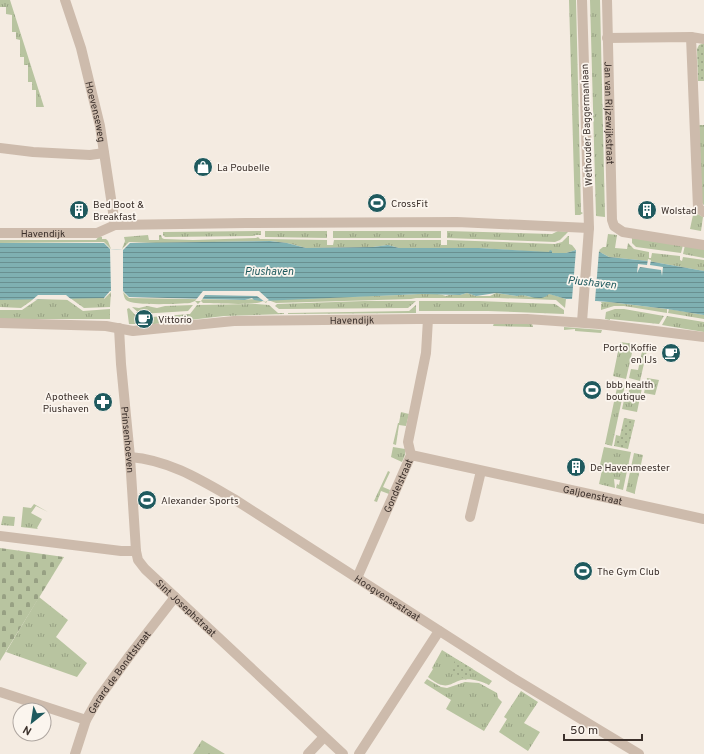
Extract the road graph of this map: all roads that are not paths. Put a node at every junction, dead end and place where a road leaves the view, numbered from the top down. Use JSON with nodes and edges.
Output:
{"nodes":[{"id":1,"x":65,"y":0,"type":"edge"},
{"id":2,"x":582,"y":0,"type":"edge"},
{"id":3,"x":607,"y":0,"type":"edge"},
{"id":4,"x":691,"y":37,"type":"junction"},
{"id":5,"x":607,"y":38,"type":"junction"},
{"id":6,"x":704,"y":39,"type":"edge"},
{"id":7,"x":0,"y":148,"type":"edge"},
{"id":8,"x":104,"y":153,"type":"junction"},
{"id":9,"x":704,"y":212,"type":"edge"},
{"id":10,"x":115,"y":225,"type":"junction"},
{"id":11,"x":589,"y":228,"type":"junction"},
{"id":12,"x":0,"y":233,"type":"edge"},
{"id":13,"x":703,"y":242,"type":"edge"},
{"id":14,"x":428,"y":319,"type":"junction"},
{"id":15,"x":582,"y":322,"type":"junction"},
{"id":16,"x":0,"y":323,"type":"edge"},
{"id":17,"x":119,"y":328,"type":"junction"},
{"id":18,"x":704,"y":337,"type":"edge"},
{"id":19,"x":412,"y":455,"type":"junction"},
{"id":20,"x":130,"y":457,"type":"junction"},
{"id":21,"x":481,"y":471,"type":"junction"},
{"id":22,"x":470,"y":517,"type":"dead end"},
{"id":23,"x":704,"y":519,"type":"edge"},
{"id":24,"x":0,"y":536,"type":"edge"},
{"id":25,"x":136,"y":551,"type":"junction"},
{"id":26,"x":357,"y":578,"type":"junction"},
{"id":27,"x":175,"y":597,"type":"junction"},
{"id":28,"x":439,"y":631,"type":"junction"},
{"id":29,"x":0,"y":692,"type":"edge"},
{"id":30,"x":86,"y":720,"type":"junction"},
{"id":31,"x":324,"y":736,"type":"junction"},
{"id":32,"x":75,"y":754,"type":"edge"},
{"id":33,"x":308,"y":754,"type":"edge"},
{"id":34,"x":343,"y":754,"type":"edge"},
{"id":35,"x":359,"y":754,"type":"edge"},
{"id":36,"x":639,"y":754,"type":"edge"}],
"edges":[{"from":1,"to":8,"type":"street","name":"Hoevenseweg"},
{"from":2,"to":11,"type":"street","name":"Wethouder Baggermanlaan"},
{"from":3,"to":5,"type":"street","name":"Jan van Rijzewijkstraat"},
{"from":4,"to":5,"type":"street"},
{"from":4,"to":6,"type":"street"},
{"from":4,"to":9,"type":"street"},
{"from":5,"to":13,"type":"street","name":"Jan van Rijzewijkstraat"},
{"from":7,"to":8,"type":"street"},
{"from":8,"to":10,"type":"street","name":"Hoevenseweg"},
{"from":10,"to":11,"type":"street","name":"Havendijk"},
{"from":10,"to":12,"type":"street","name":"Havendijk"},
{"from":11,"to":15,"type":"street","name":"Wethouder Baggermanlaan"},
{"from":14,"to":15,"type":"street","name":"Havendijk"},
{"from":14,"to":17,"type":"street","name":"Havendijk"},
{"from":14,"to":19,"type":"street","name":"Gondelstraat"},
{"from":15,"to":18,"type":"street","name":"Havendijk"},
{"from":16,"to":17,"type":"street","name":"Havendijk"},
{"from":17,"to":20,"type":"street","name":"Prinsenhoeven"},
{"from":19,"to":21,"type":"street","name":"Galjoenstraat"},
{"from":19,"to":26,"type":"street","name":"Gondelstraat"},
{"from":20,"to":25,"type":"street","name":"Prinsenhoeven"},
{"from":20,"to":26,"type":"street","name":"Hoogvensestraat"},
{"from":21,"to":22,"type":"street"},
{"from":21,"to":23,"type":"street","name":"Galjoenstraat"},
{"from":24,"to":25,"type":"street"},
{"from":25,"to":27,"type":"street","name":"Sint Josephstraat"},
{"from":26,"to":28,"type":"street","name":"Hoogvensestraat"},
{"from":27,"to":30,"type":"street","name":"Gerard de Bondtstraat"},
{"from":27,"to":31,"type":"street","name":"Sint Josephstraat"},
{"from":28,"to":35,"type":"street"},
{"from":28,"to":36,"type":"street","name":"Hoogvensestraat"},
{"from":29,"to":30,"type":"street"},
{"from":30,"to":32,"type":"street","name":"Gerard de Bondtstraat"},
{"from":31,"to":33,"type":"street"},
{"from":31,"to":34,"type":"street","name":"Sint Josephstraat"}]}
